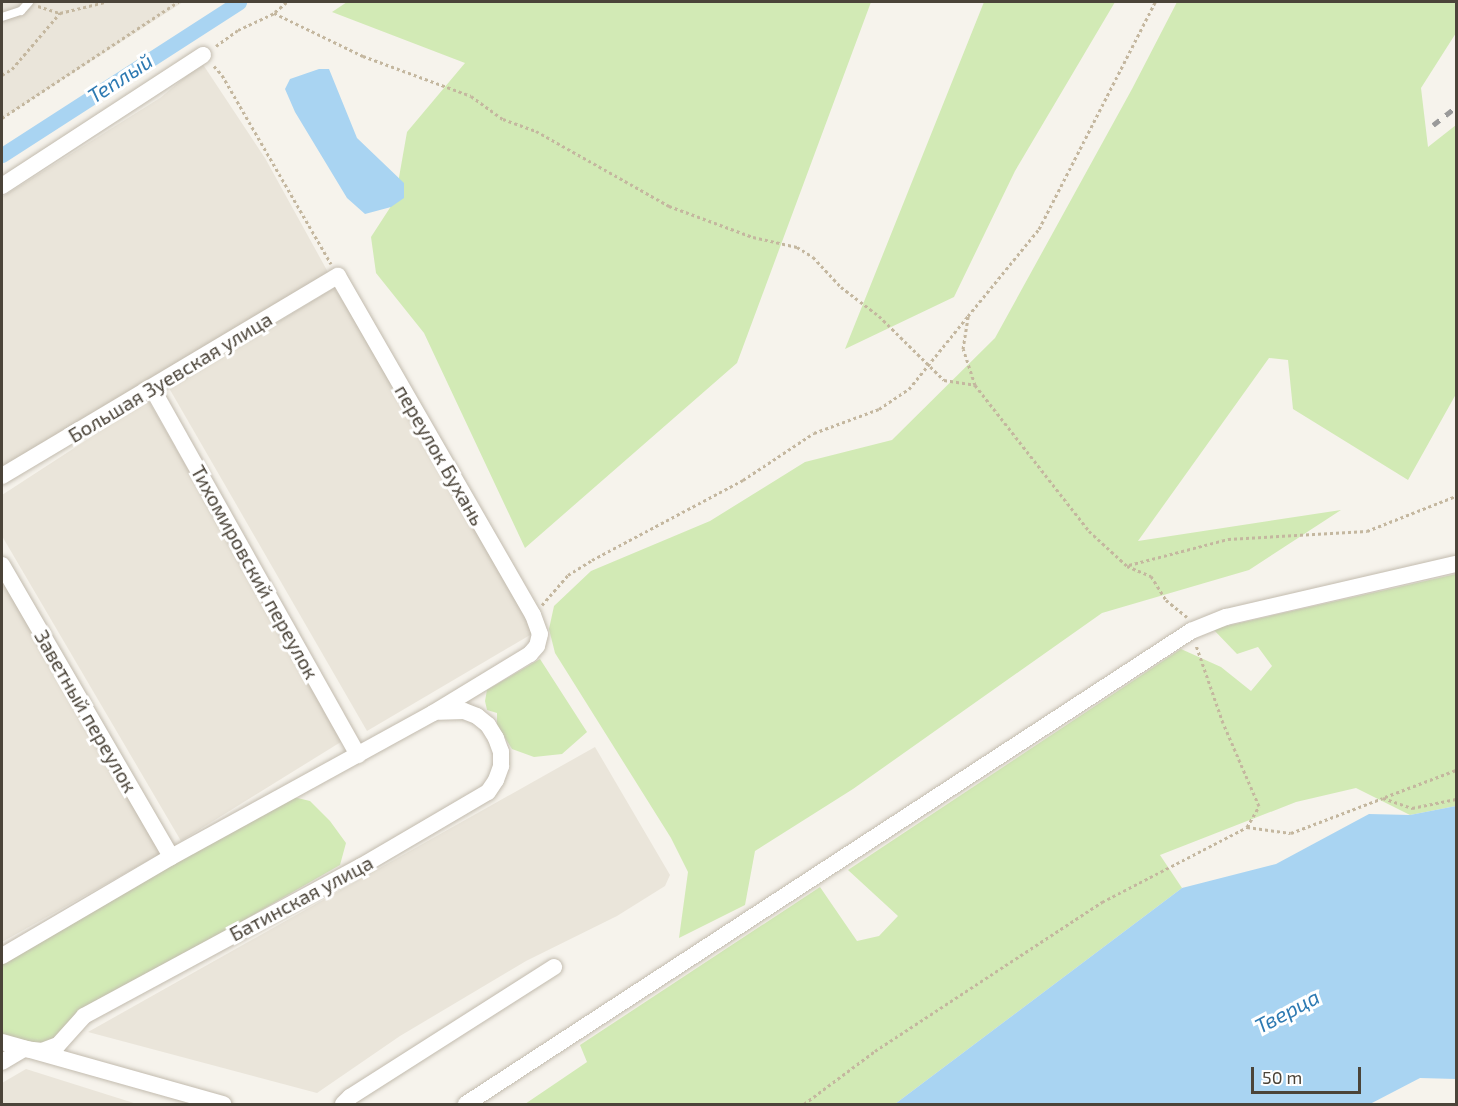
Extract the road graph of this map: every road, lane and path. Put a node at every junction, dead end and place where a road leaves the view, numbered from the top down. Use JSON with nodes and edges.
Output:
{"nodes":[{"id":1,"x":28,"y":2,"type":"edge"},
{"id":2,"x":105,"y":2,"type":"edge"},
{"id":3,"x":178,"y":2,"type":"edge"},
{"id":4,"x":287,"y":2,"type":"edge"},
{"id":5,"x":1155,"y":2,"type":"edge"},
{"id":6,"x":60,"y":12,"type":"junction"},
{"id":7,"x":274,"y":13,"type":"junction"},
{"id":8,"x":2,"y":17,"type":"edge"},
{"id":9,"x":203,"y":55,"type":"junction"},
{"id":10,"x":2,"y":75,"type":"edge"},
{"id":11,"x":2,"y":118,"type":"edge"},
{"id":12,"x":2,"y":186,"type":"edge"},
{"id":13,"x":338,"y":276,"type":"junction"},
{"id":14,"x":968,"y":316,"type":"junction"},
{"id":15,"x":930,"y":364,"type":"junction"},
{"id":16,"x":975,"y":385,"type":"junction"},
{"id":17,"x":152,"y":388,"type":"junction"},
{"id":18,"x":2,"y":476,"type":"edge"},
{"id":19,"x":1456,"y":496,"type":"edge"},
{"id":20,"x":1456,"y":564,"type":"edge"},
{"id":21,"x":2,"y":565,"type":"edge"},
{"id":22,"x":1127,"y":566,"type":"junction"},
{"id":23,"x":533,"y":615,"type":"junction"},
{"id":24,"x":1194,"y":630,"type":"junction"},
{"id":25,"x":540,"y":634,"type":"joint"},
{"id":26,"x":433,"y":713,"type":"junction"},
{"id":27,"x":358,"y":755,"type":"junction"},
{"id":28,"x":1456,"y":770,"type":"edge"},
{"id":29,"x":1383,"y":798,"type":"junction"},
{"id":30,"x":1456,"y":799,"type":"edge"},
{"id":31,"x":1247,"y":827,"type":"junction"},
{"id":32,"x":171,"y":857,"type":"junction"},
{"id":33,"x":2,"y":956,"type":"edge"},
{"id":34,"x":554,"y":967,"type":"dead end"},
{"id":35,"x":2,"y":1042,"type":"edge"},
{"id":36,"x":24,"y":1049,"type":"junction"},
{"id":37,"x":2,"y":1062,"type":"edge"},
{"id":38,"x":223,"y":1104,"type":"edge"},
{"id":39,"x":343,"y":1104,"type":"edge"},
{"id":40,"x":466,"y":1104,"type":"edge"},
{"id":41,"x":804,"y":1104,"type":"edge"}],
"edges":[{"from":1,"to":6,"type":"path"},
{"from":1,"to":8,"type":"lane"},
{"from":2,"to":6,"type":"path"},
{"from":3,"to":11,"type":"path"},
{"from":4,"to":7,"type":"path"},
{"from":5,"to":14,"type":"path"},
{"from":6,"to":10,"type":"path"},
{"from":7,"to":9,"type":"path"},
{"from":7,"to":15,"type":"path"},
{"from":9,"to":12,"type":"street"},
{"from":9,"to":13,"type":"path"},
{"from":13,"to":17,"type":"street","name":"Большая Зуевская улица"},
{"from":13,"to":23,"type":"street","name":"переулок Бухань"},
{"from":14,"to":15,"type":"path"},
{"from":14,"to":16,"type":"path"},
{"from":15,"to":16,"type":"path"},
{"from":15,"to":23,"type":"path"},
{"from":16,"to":22,"type":"path"},
{"from":17,"to":18,"type":"street","name":"Большая Зуевская улица"},
{"from":17,"to":27,"type":"street","name":"Тихомировский переулок"},
{"from":19,"to":22,"type":"path"},
{"from":20,"to":24,"type":"street"},
{"from":21,"to":32,"type":"street","name":"Заветный переулок"},
{"from":22,"to":24,"type":"path"},
{"from":23,"to":25,"type":"street","name":"переулок Бухань"},
{"from":24,"to":31,"type":"path"},
{"from":24,"to":40,"type":"street"},
{"from":25,"to":26,"type":"street","name":"Батинская улица"},
{"from":26,"to":27,"type":"street","name":"Батинская улица"},
{"from":26,"to":36,"type":"street","name":"Батинская улица"},
{"from":27,"to":32,"type":"street","name":"Батинская улица"},
{"from":28,"to":29,"type":"path"},
{"from":29,"to":30,"type":"path"},
{"from":29,"to":31,"type":"path"},
{"from":31,"to":41,"type":"path"},
{"from":32,"to":33,"type":"street","name":"Батинская улица"},
{"from":34,"to":39,"type":"street"},
{"from":35,"to":36,"type":"street"},
{"from":36,"to":37,"type":"street","name":"Батинская улица"},
{"from":36,"to":38,"type":"street"}]}
